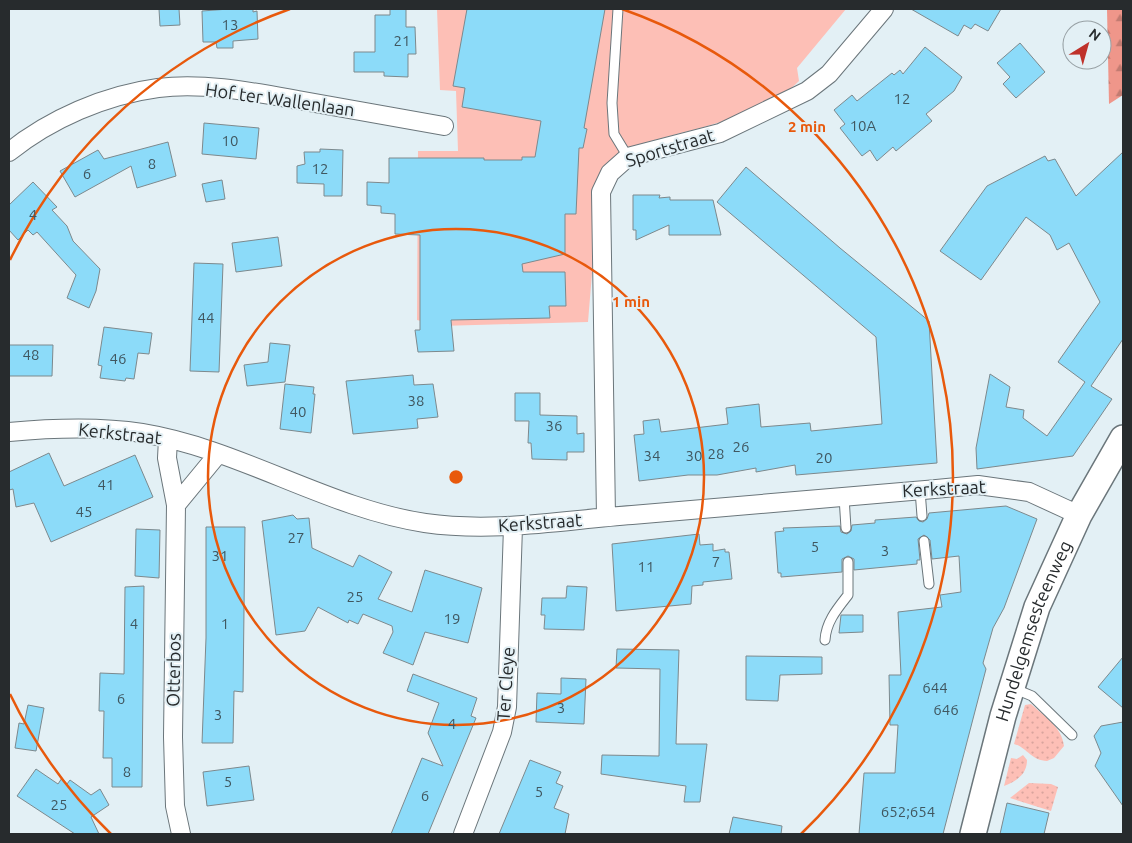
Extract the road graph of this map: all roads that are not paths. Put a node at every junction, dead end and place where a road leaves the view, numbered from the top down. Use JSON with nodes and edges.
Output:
{"nodes":[{"id":1,"x":618,"y":9,"type":"edge"},
{"id":2,"x":884,"y":9,"type":"edge"},
{"id":3,"x":444,"y":126,"type":"dead end"},
{"id":4,"x":9,"y":152,"type":"edge"},
{"id":5,"x":628,"y":157,"type":"junction"},
{"id":6,"x":9,"y":432,"type":"edge"},
{"id":7,"x":1123,"y":438,"type":"edge"},
{"id":8,"x":168,"y":439,"type":"junction"},
{"id":9,"x":218,"y":454,"type":"junction"},
{"id":10,"x":920,"y":490,"type":"junction"},
{"id":11,"x":844,"y":497,"type":"junction"},
{"id":12,"x":176,"y":505,"type":"junction"},
{"id":13,"x":1080,"y":515,"type":"junction"},
{"id":14,"x":922,"y":516,"type":"dead end"},
{"id":15,"x":606,"y":517,"type":"junction"},
{"id":16,"x":513,"y":527,"type":"junction"},
{"id":17,"x":846,"y":528,"type":"dead end"},
{"id":18,"x":924,"y":541,"type":"dead end"},
{"id":19,"x":848,"y":562,"type":"dead end"},
{"id":20,"x":929,"y":584,"type":"dead end"},
{"id":21,"x":825,"y":640,"type":"dead end"},
{"id":22,"x":1013,"y":688,"type":"junction"},
{"id":23,"x":1072,"y":734,"type":"dead end"},
{"id":24,"x":181,"y":834,"type":"edge"},
{"id":25,"x":463,"y":834,"type":"edge"},
{"id":26,"x":973,"y":834,"type":"edge"}],
"edges":[{"from":1,"to":5,"type":"lane"},
{"from":2,"to":5,"type":"street","name":"Sportstraat"},
{"from":3,"to":4,"type":"street","name":"Hof ter Wallenlaan"},
{"from":5,"to":15,"type":"street","name":"Sportstraat"},
{"from":6,"to":8,"type":"street","name":"Kerkstraat"},
{"from":7,"to":13,"type":"main road","name":"Hundelgemsesteenweg"},
{"from":8,"to":9,"type":"street","name":"Kerkstraat"},
{"from":8,"to":12,"type":"street","name":"Otterbos"},
{"from":9,"to":12,"type":"street"},
{"from":9,"to":16,"type":"street","name":"Kerkstraat"},
{"from":10,"to":11,"type":"street","name":"Kerkstraat"},
{"from":10,"to":13,"type":"street","name":"Kerkstraat"},
{"from":10,"to":14,"type":"lane"},
{"from":11,"to":15,"type":"street","name":"Kerkstraat"},
{"from":11,"to":17,"type":"lane"},
{"from":12,"to":24,"type":"street","name":"Otterbos"},
{"from":13,"to":22,"type":"main road","name":"Hundelgemsesteenweg"},
{"from":15,"to":16,"type":"street","name":"Kerkstraat"},
{"from":16,"to":25,"type":"street","name":"Ter Cleye"},
{"from":18,"to":20,"type":"lane"},
{"from":19,"to":21,"type":"lane"},
{"from":22,"to":23,"type":"lane"},
{"from":22,"to":26,"type":"main road","name":"Hundelgemsesteenweg"}]}
